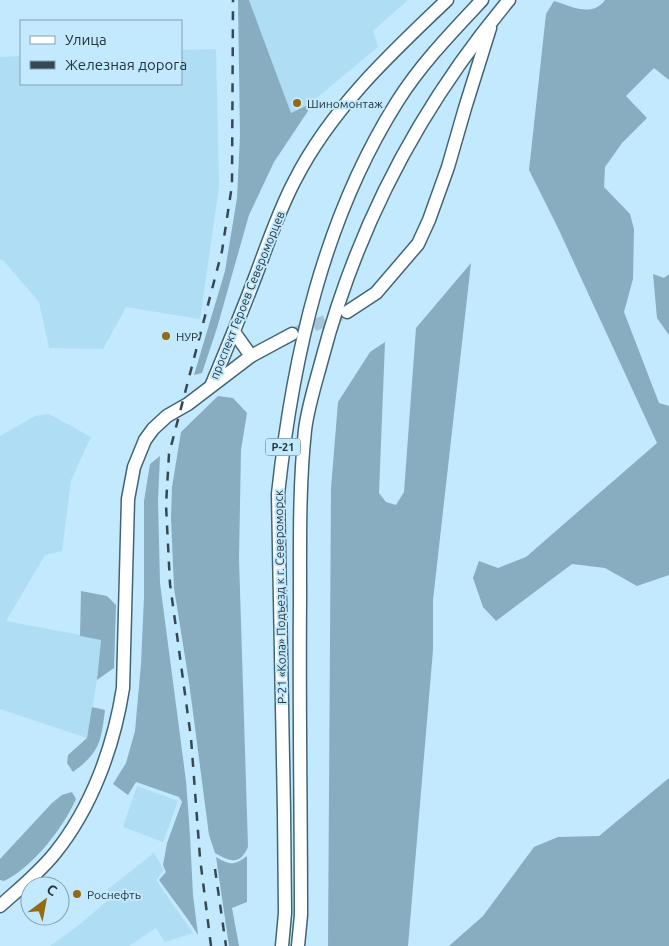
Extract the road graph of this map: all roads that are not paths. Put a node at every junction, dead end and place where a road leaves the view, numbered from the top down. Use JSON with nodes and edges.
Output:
{"nodes":[{"id":1,"x":446,"y":0,"type":"edge"},
{"id":2,"x":482,"y":0,"type":"edge"},
{"id":3,"x":509,"y":0,"type":"edge"},
{"id":4,"x":492,"y":20,"type":"junction"},
{"id":5,"x":347,"y":312,"type":"tunnel mouth"},
{"id":6,"x":234,"y":332,"type":"junction"},
{"id":7,"x":292,"y":334,"type":"tunnel mouth"},
{"id":8,"x":251,"y":356,"type":"junction"},
{"id":9,"x":211,"y":386,"type":"junction"},
{"id":10,"x":0,"y":906,"type":"edge"},
{"id":11,"x":282,"y":946,"type":"edge"},
{"id":12,"x":298,"y":946,"type":"edge"}],
"edges":[{"from":1,"to":6,"type":"main road","name":"проспект Героев Североморцев"},
{"from":2,"to":11,"type":"main road","name":"Р-21 «Кола» Подъезд к г. Североморск","number":"Р-21"},
{"from":3,"to":4,"type":"main road","name":"Р-21 «Кола» Подъезд к г. Североморск","number":"Р-21"},
{"from":4,"to":5,"type":"main road"},
{"from":4,"to":12,"type":"main road","name":"Р-21 «Кола» Подъезд к г. Североморск","number":"Р-21"},
{"from":6,"to":8,"type":"main road"},
{"from":6,"to":9,"type":"main road","name":"проспект Героев Североморцев"},
{"from":7,"to":8,"type":"main road"},
{"from":8,"to":9,"type":"main road"},
{"from":9,"to":10,"type":"main road","name":"проспект Героев Североморцев"}]}
